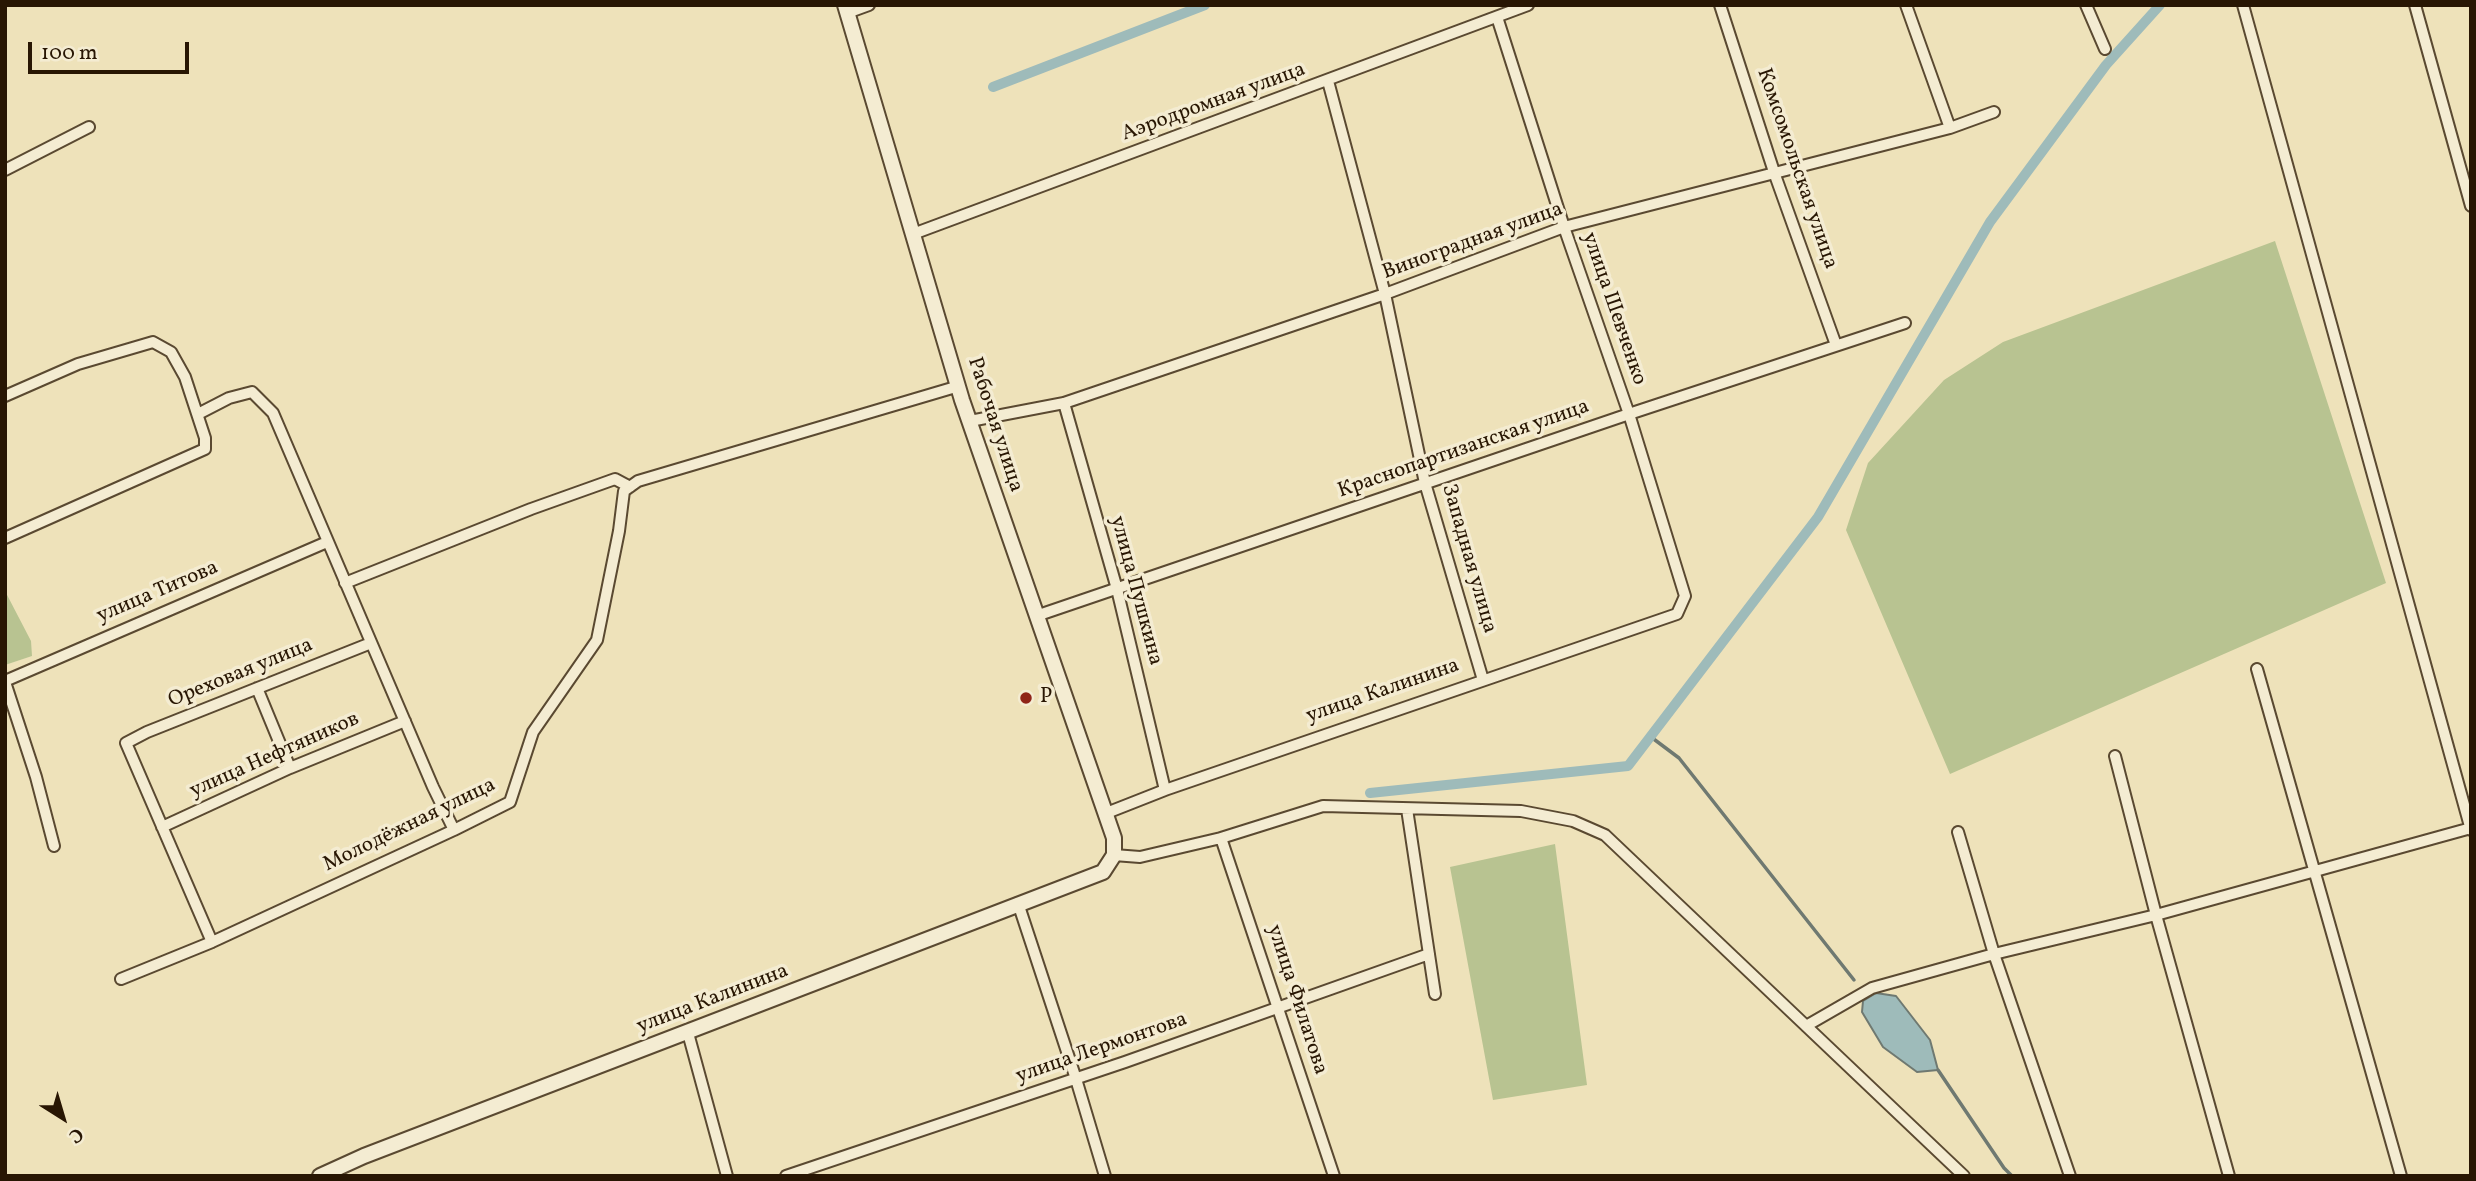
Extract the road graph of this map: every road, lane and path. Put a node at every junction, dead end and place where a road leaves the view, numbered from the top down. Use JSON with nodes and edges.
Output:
{"nodes":[{"id":1,"x":869,"y":5,"type":"edge"},
{"id":2,"x":1528,"y":5,"type":"edge"},
{"id":3,"x":1720,"y":5,"type":"edge"},
{"id":4,"x":1906,"y":5,"type":"edge"},
{"id":5,"x":2087,"y":5,"type":"edge"},
{"id":6,"x":2243,"y":5,"type":"edge"},
{"id":7,"x":2415,"y":5,"type":"edge"},
{"id":8,"x":846,"y":9,"type":"edge"},
{"id":9,"x":1497,"y":17,"type":"junction"},
{"id":10,"x":2105,"y":49,"type":"dead end"},
{"id":11,"x":1328,"y":81,"type":"junction"},
{"id":12,"x":1994,"y":112,"type":"dead end"},
{"id":13,"x":89,"y":127,"type":"dead end"},
{"id":14,"x":1950,"y":128,"type":"junction"},
{"id":15,"x":5,"y":170,"type":"edge"},
{"id":16,"x":1775,"y":175,"type":"junction"},
{"id":17,"x":2471,"y":206,"type":"edge"},
{"id":18,"x":1564,"y":227,"type":"junction"},
{"id":19,"x":913,"y":234,"type":"junction"},
{"id":20,"x":1385,"y":294,"type":"junction"},
{"id":21,"x":1905,"y":323,"type":"dead end"},
{"id":22,"x":1836,"y":345,"type":"junction"},
{"id":23,"x":958,"y":386,"type":"junction"},
{"id":24,"x":5,"y":396,"type":"edge"},
{"id":25,"x":1064,"y":403,"type":"junction"},
{"id":26,"x":198,"y":414,"type":"junction"},
{"id":27,"x":1629,"y":414,"type":"junction"},
{"id":28,"x":970,"y":421,"type":"junction"},
{"id":29,"x":1425,"y":483,"type":"junction"},
{"id":30,"x":634,"y":484,"type":"junction"},
{"id":31,"x":5,"y":538,"type":"edge"},
{"id":32,"x":327,"y":542,"type":"junction"},
{"id":33,"x":345,"y":583,"type":"junction"},
{"id":34,"x":1116,"y":589,"type":"junction"},
{"id":35,"x":1677,"y":614,"type":"joint"},
{"id":36,"x":1036,"y":616,"type":"junction"},
{"id":37,"x":371,"y":643,"type":"junction"},
{"id":38,"x":2257,"y":669,"type":"dead end"},
{"id":39,"x":1483,"y":680,"type":"junction"},
{"id":40,"x":5,"y":681,"type":"edge"},
{"id":41,"x":257,"y":688,"type":"junction"},
{"id":42,"x":405,"y":721,"type":"junction"},
{"id":43,"x":2115,"y":756,"type":"dead end"},
{"id":44,"x":290,"y":768,"type":"junction"},
{"id":45,"x":1166,"y":790,"type":"junction"},
{"id":46,"x":1407,"y":809,"type":"junction"},
{"id":47,"x":1104,"y":814,"type":"junction"},
{"id":48,"x":162,"y":827,"type":"junction"},
{"id":49,"x":2471,"y":829,"type":"edge"},
{"id":50,"x":454,"y":830,"type":"junction"},
{"id":51,"x":1958,"y":832,"type":"dead end"},
{"id":52,"x":1221,"y":838,"type":"junction"},
{"id":53,"x":54,"y":846,"type":"dead end"},
{"id":54,"x":1114,"y":855,"type":"junction"},
{"id":55,"x":2313,"y":871,"type":"junction"},
{"id":56,"x":1018,"y":903,"type":"junction"},
{"id":57,"x":2156,"y":915,"type":"junction"},
{"id":58,"x":212,"y":942,"type":"junction"},
{"id":59,"x":1429,"y":954,"type":"junction"},
{"id":60,"x":1994,"y":954,"type":"junction"},
{"id":61,"x":121,"y":979,"type":"dead end"},
{"id":62,"x":1435,"y":994,"type":"dead end"},
{"id":63,"x":1278,"y":1007,"type":"junction"},
{"id":64,"x":1806,"y":1026,"type":"junction"},
{"id":65,"x":688,"y":1033,"type":"junction"},
{"id":66,"x":1076,"y":1079,"type":"junction"},
{"id":67,"x":320,"y":1176,"type":"edge"},
{"id":68,"x":727,"y":1176,"type":"edge"},
{"id":69,"x":786,"y":1176,"type":"edge"},
{"id":70,"x":1105,"y":1176,"type":"edge"},
{"id":71,"x":1334,"y":1176,"type":"edge"},
{"id":72,"x":1964,"y":1176,"type":"edge"},
{"id":73,"x":2070,"y":1176,"type":"edge"},
{"id":74,"x":2229,"y":1176,"type":"edge"},
{"id":75,"x":2401,"y":1176,"type":"edge"}],
"edges":[{"from":1,"to":8,"type":"street"},
{"from":2,"to":9,"type":"street","name":"Аэродромная улица"},
{"from":3,"to":16,"type":"street","name":"Комсомольская улица"},
{"from":4,"to":14,"type":"street"},
{"from":5,"to":10,"type":"street"},
{"from":6,"to":49,"type":"street"},
{"from":7,"to":17,"type":"street"},
{"from":8,"to":19,"type":"street","name":"Рабочая улица"},
{"from":9,"to":11,"type":"street","name":"Аэродромная улица"},
{"from":9,"to":18,"type":"street","name":"улица Шевченко"},
{"from":11,"to":19,"type":"street","name":"Аэродромная улица"},
{"from":11,"to":20,"type":"street","name":"Западная улица"},
{"from":12,"to":14,"type":"street","name":"Виноградная улица"},
{"from":13,"to":15,"type":"street"},
{"from":14,"to":16,"type":"street","name":"Виноградная улица"},
{"from":16,"to":18,"type":"street","name":"Виноградная улица"},
{"from":16,"to":22,"type":"street","name":"Комсомольская улица"},
{"from":18,"to":20,"type":"street","name":"Виноградная улица"},
{"from":18,"to":27,"type":"street","name":"улица Шевченко"},
{"from":19,"to":23,"type":"street","name":"Рабочая улица"},
{"from":20,"to":25,"type":"street","name":"Виноградная улица"},
{"from":20,"to":29,"type":"street","name":"Западная улица"},
{"from":21,"to":22,"type":"street","name":"Краснопартизанская улица"},
{"from":22,"to":27,"type":"street","name":"Краснопартизанская улица"},
{"from":23,"to":28,"type":"street","name":"Рабочая улица"},
{"from":23,"to":30,"type":"street"},
{"from":24,"to":26,"type":"street"},
{"from":25,"to":28,"type":"street","name":"Виноградная улица"},
{"from":25,"to":34,"type":"street","name":"улица Пушкина"},
{"from":26,"to":31,"type":"street"},
{"from":26,"to":32,"type":"street"},
{"from":27,"to":29,"type":"street","name":"Краснопартизанская улица"},
{"from":27,"to":35,"type":"street","name":"улица Шевченко"},
{"from":28,"to":36,"type":"street","name":"Рабочая улица"},
{"from":29,"to":34,"type":"street","name":"Краснопартизанская улица"},
{"from":29,"to":39,"type":"street","name":"Западная улица"},
{"from":30,"to":33,"type":"street"},
{"from":30,"to":50,"type":"street","name":"Молодёжная улица"},
{"from":32,"to":33,"type":"street"},
{"from":32,"to":40,"type":"street","name":"улица Титова"},
{"from":33,"to":37,"type":"street"},
{"from":34,"to":36,"type":"street","name":"Краснопартизанская улица"},
{"from":34,"to":45,"type":"street","name":"улица Пушкина"},
{"from":35,"to":39,"type":"street","name":"улица Калинина"},
{"from":36,"to":47,"type":"street","name":"Рабочая улица"},
{"from":37,"to":41,"type":"street","name":"Ореховая улица"},
{"from":37,"to":42,"type":"street"},
{"from":38,"to":55,"type":"street"},
{"from":39,"to":45,"type":"street","name":"улица Калинина"},
{"from":40,"to":53,"type":"street"},
{"from":41,"to":44,"type":"street"},
{"from":41,"to":48,"type":"street","name":"Ореховая улица"},
{"from":42,"to":44,"type":"street","name":"улица Нефтяников"},
{"from":42,"to":50,"type":"street"},
{"from":43,"to":57,"type":"street"},
{"from":44,"to":48,"type":"street","name":"улица Нефтяников"},
{"from":45,"to":47,"type":"street","name":"улица Калинина"},
{"from":46,"to":52,"type":"street"},
{"from":46,"to":59,"type":"street"},
{"from":46,"to":64,"type":"street"},
{"from":47,"to":54,"type":"street","name":"Рабочая улица"},
{"from":48,"to":58,"type":"street"},
{"from":49,"to":55,"type":"street"},
{"from":50,"to":58,"type":"street","name":"Молодёжная улица"},
{"from":51,"to":60,"type":"street"},
{"from":52,"to":54,"type":"street"},
{"from":52,"to":63,"type":"street","name":"улица Филатова"},
{"from":54,"to":56,"type":"street","name":"улица Калинина"},
{"from":55,"to":57,"type":"street"},
{"from":55,"to":75,"type":"street"},
{"from":56,"to":65,"type":"street","name":"улица Калинина"},
{"from":56,"to":66,"type":"street"},
{"from":57,"to":60,"type":"street"},
{"from":57,"to":74,"type":"street"},
{"from":58,"to":61,"type":"street","name":"Молодёжная улица"},
{"from":59,"to":62,"type":"street"},
{"from":59,"to":63,"type":"street","name":"улица Лермонтова"},
{"from":60,"to":64,"type":"street"},
{"from":60,"to":73,"type":"street"},
{"from":63,"to":66,"type":"street","name":"улица Лермонтова"},
{"from":63,"to":71,"type":"street","name":"улица Филатова"},
{"from":64,"to":72,"type":"street"},
{"from":65,"to":67,"type":"street","name":"улица Калинина"},
{"from":65,"to":68,"type":"street"},
{"from":66,"to":69,"type":"street","name":"улица Лермонтова"},
{"from":66,"to":70,"type":"street"}]}
